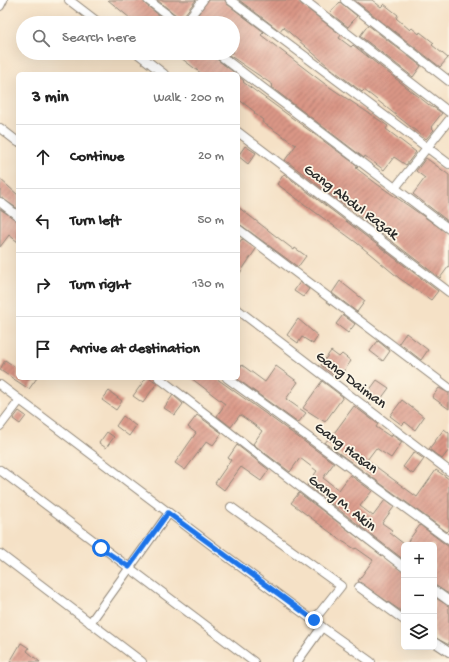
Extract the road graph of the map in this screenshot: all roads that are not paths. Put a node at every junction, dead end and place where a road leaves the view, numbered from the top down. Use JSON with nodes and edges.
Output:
{"nodes":[{"id":1,"x":3,"y":0,"type":"edge"},
{"id":2,"x":69,"y":0,"type":"edge"},
{"id":3,"x":148,"y":0,"type":"edge"},
{"id":4,"x":203,"y":0,"type":"edge"},
{"id":5,"x":230,"y":0,"type":"edge"},
{"id":6,"x":304,"y":0,"type":"edge"},
{"id":7,"x":345,"y":0,"type":"edge"},
{"id":8,"x":0,"y":6,"type":"edge"},
{"id":9,"x":90,"y":16,"type":"edge"},
{"id":10,"x":169,"y":16,"type":"edge"},
{"id":11,"x":190,"y":16,"type":"edge"},
{"id":12,"x":146,"y":60,"type":"edge"},
{"id":13,"x":226,"y":60,"type":"edge"},
{"id":14,"x":161,"y":72,"type":"edge"},
{"id":15,"x":449,"y":82,"type":"edge"},
{"id":16,"x":449,"y":112,"type":"edge"},
{"id":17,"x":449,"y":120,"type":"edge"},
{"id":18,"x":0,"y":128,"type":"edge"},
{"id":19,"x":240,"y":134,"type":"edge"},
{"id":20,"x":16,"y":140,"type":"edge"},
{"id":21,"x":427,"y":147,"type":"junction"},
{"id":22,"x":449,"y":164,"type":"edge"},
{"id":23,"x":395,"y":188,"type":"junction"},
{"id":24,"x":0,"y":202,"type":"edge"},
{"id":25,"x":16,"y":214,"type":"edge"},
{"id":26,"x":449,"y":229,"type":"edge"},
{"id":27,"x":240,"y":231,"type":"edge"},
{"id":28,"x":449,"y":292,"type":"edge"},
{"id":29,"x":240,"y":312,"type":"edge"},
{"id":30,"x":162,"y":380,"type":"edge"},
{"id":31,"x":230,"y":380,"type":"edge"},
{"id":32,"x":0,"y":385,"type":"edge"},
{"id":33,"x":449,"y":388,"type":"edge"},
{"id":34,"x":20,"y":400,"type":"junction"},
{"id":35,"x":0,"y":426,"type":"edge"},
{"id":36,"x":0,"y":470,"type":"edge"},
{"id":37,"x":449,"y":471,"type":"edge"},
{"id":38,"x":231,"y":507,"type":"dead end"},
{"id":39,"x":168,"y":513,"type":"junction"},
{"id":40,"x":449,"y":540,"type":"edge"},
{"id":41,"x":0,"y":554,"type":"edge"},
{"id":42,"x":401,"y":565,"type":"edge"},
{"id":43,"x":129,"y":567,"type":"junction"},
{"id":44,"x":359,"y":587,"type":"dead end"},
{"id":45,"x":437,"y":592,"type":"edge"},
{"id":46,"x":449,"y":601,"type":"edge"},
{"id":47,"x":401,"y":618,"type":"edge"},
{"id":48,"x":314,"y":620,"type":"junction"},
{"id":49,"x":90,"y":623,"type":"junction"},
{"id":50,"x":322,"y":627,"type":"junction"},
{"id":51,"x":437,"y":644,"type":"edge"},
{"id":52,"x":449,"y":652,"type":"edge"},
{"id":53,"x":142,"y":662,"type":"edge"},
{"id":54,"x":254,"y":662,"type":"edge"},
{"id":55,"x":296,"y":662,"type":"edge"},
{"id":56,"x":371,"y":662,"type":"edge"}],
"edges":[{"from":1,"to":8,"type":"street"},
{"from":2,"to":9,"type":"street"},
{"from":3,"to":10,"type":"street"},
{"from":4,"to":11,"type":"street"},
{"from":5,"to":21,"type":"street"},
{"from":6,"to":16,"type":"street"},
{"from":7,"to":15,"type":"street"},
{"from":12,"to":14,"type":"street"},
{"from":13,"to":23,"type":"street"},
{"from":17,"to":21,"type":"street"},
{"from":18,"to":20,"type":"street"},
{"from":19,"to":28,"type":"street","name":"Gang Abdul Razak"},
{"from":21,"to":22,"type":"street"},
{"from":21,"to":23,"type":"street"},
{"from":23,"to":26,"type":"street"},
{"from":24,"to":25,"type":"street"},
{"from":27,"to":33,"type":"street"},
{"from":29,"to":37,"type":"street","name":"Gang Daiman"},
{"from":30,"to":42,"type":"street","name":"Gang M. Akin"},
{"from":31,"to":40,"type":"street","name":"Gang Hasan"},
{"from":32,"to":34,"type":"street"},
{"from":34,"to":35,"type":"street"},
{"from":34,"to":39,"type":"street"},
{"from":36,"to":43,"type":"street"},
{"from":38,"to":48,"type":"street"},
{"from":39,"to":43,"type":"street"},
{"from":39,"to":48,"type":"street"},
{"from":41,"to":49,"type":"street"},
{"from":43,"to":49,"type":"street"},
{"from":43,"to":54,"type":"street"},
{"from":44,"to":47,"type":"street"},
{"from":45,"to":46,"type":"street"},
{"from":48,"to":50,"type":"street"},
{"from":49,"to":53,"type":"street"},
{"from":50,"to":55,"type":"street"},
{"from":50,"to":56,"type":"street"},
{"from":51,"to":52,"type":"street"}]}
